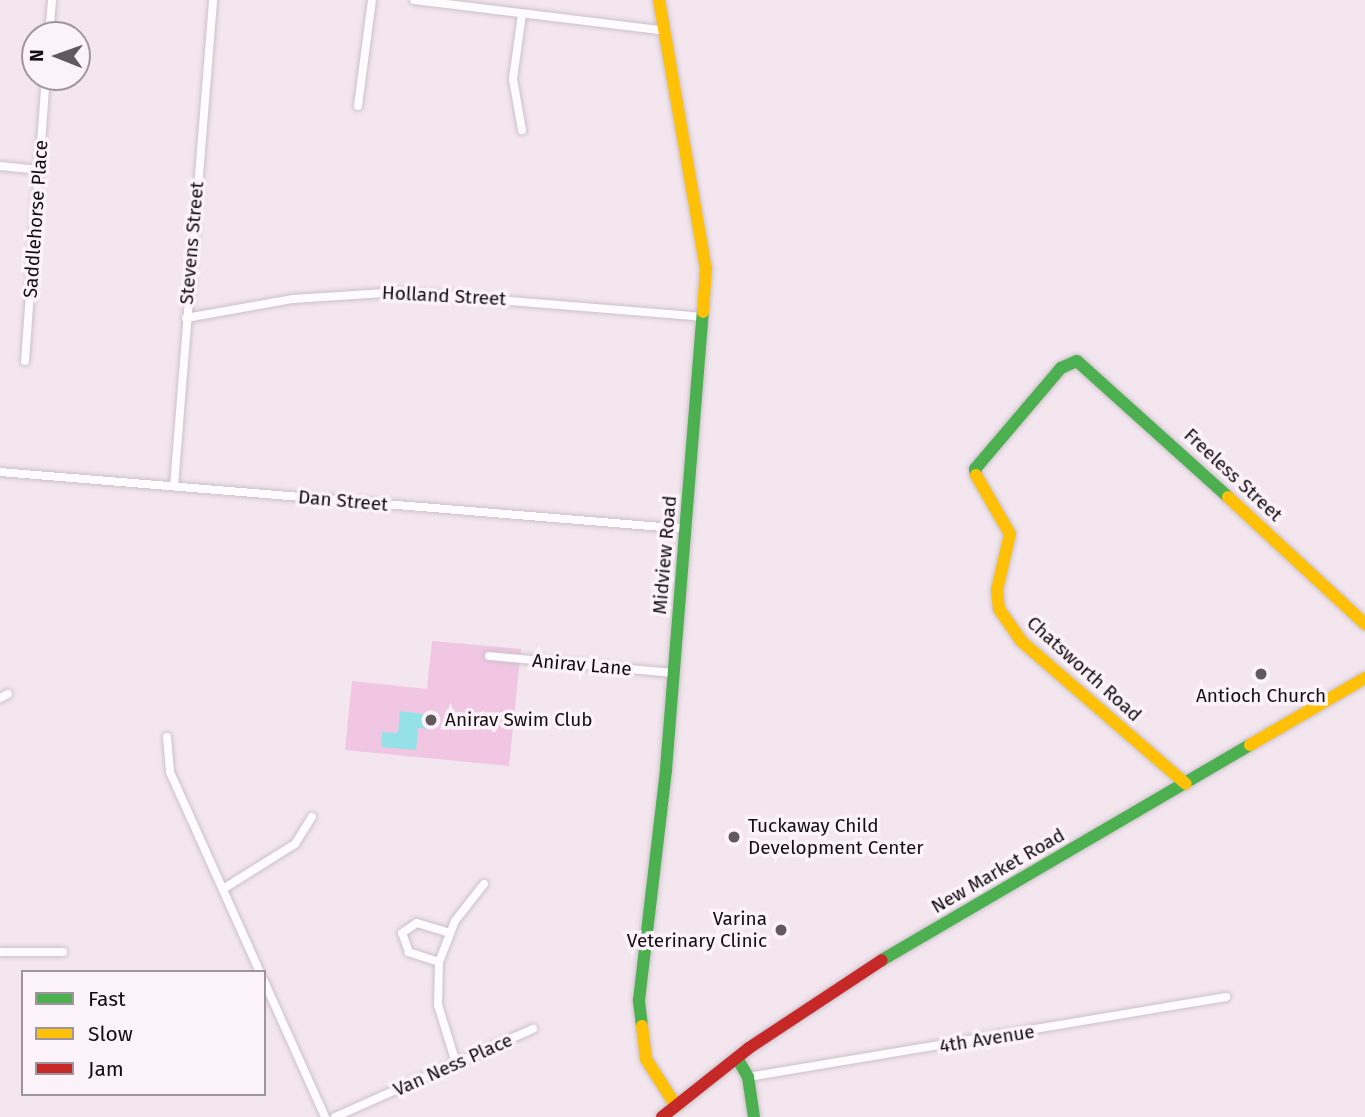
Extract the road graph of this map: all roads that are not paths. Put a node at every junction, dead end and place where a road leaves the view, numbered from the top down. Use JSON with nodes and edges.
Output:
{"nodes":[{"id":1,"x":52,"y":0,"type":"edge"},
{"id":2,"x":213,"y":0,"type":"edge"},
{"id":3,"x":372,"y":0,"type":"edge"},
{"id":4,"x":414,"y":0,"type":"edge"},
{"id":5,"x":659,"y":0,"type":"edge"},
{"id":6,"x":522,"y":14,"type":"junction"},
{"id":7,"x":50,"y":21,"type":"edge"},
{"id":8,"x":665,"y":32,"type":"junction"},
{"id":9,"x":45,"y":91,"type":"edge"},
{"id":10,"x":358,"y":106,"type":"dead end"},
{"id":11,"x":522,"y":130,"type":"dead end"},
{"id":12,"x":0,"y":166,"type":"edge"},
{"id":13,"x":40,"y":170,"type":"junction"},
{"id":14,"x":704,"y":317,"type":"junction"},
{"id":15,"x":186,"y":318,"type":"junction"},
{"id":16,"x":25,"y":361,"type":"dead end"},
{"id":17,"x":1072,"y":362,"type":"joint"},
{"id":18,"x":0,"y":472,"type":"edge"},
{"id":19,"x":174,"y":486,"type":"junction"},
{"id":20,"x":686,"y":529,"type":"junction"},
{"id":21,"x":1365,"y":624,"type":"edge"},
{"id":22,"x":489,"y":656,"type":"dead end"},
{"id":23,"x":674,"y":673,"type":"junction"},
{"id":24,"x":1365,"y":678,"type":"edge"},
{"id":25,"x":167,"y":737,"type":"dead end"},
{"id":26,"x":1186,"y":784,"type":"junction"},
{"id":27,"x":312,"y":817,"type":"dead end"},
{"id":28,"x":484,"y":884,"type":"dead end"},
{"id":29,"x":223,"y":889,"type":"junction"},
{"id":30,"x":449,"y":933,"type":"junction"},
{"id":31,"x":0,"y":952,"type":"edge"},
{"id":32,"x":63,"y":952,"type":"dead end"},
{"id":33,"x":439,"y":962,"type":"junction"},
{"id":34,"x":259,"y":970,"type":"edge"},
{"id":35,"x":266,"y":985,"type":"edge"},
{"id":36,"x":1226,"y":997,"type":"dead end"},
{"id":37,"x":533,"y":1029,"type":"dead end"},
{"id":38,"x":737,"y":1058,"type":"junction"},
{"id":39,"x":456,"y":1063,"type":"junction"},
{"id":40,"x":748,"y":1077,"type":"junction"},
{"id":41,"x":676,"y":1105,"type":"junction"},
{"id":42,"x":325,"y":1117,"type":"edge"},
{"id":43,"x":335,"y":1117,"type":"edge"},
{"id":44,"x":662,"y":1117,"type":"edge"},
{"id":45,"x":754,"y":1117,"type":"edge"}],
"edges":[{"from":1,"to":7,"type":"street"},
{"from":2,"to":15,"type":"street","name":"Stevens Street"},
{"from":3,"to":10,"type":"street"},
{"from":4,"to":6,"type":"street"},
{"from":5,"to":8,"type":"street","name":"Midview Road"},
{"from":6,"to":8,"type":"street"},
{"from":6,"to":11,"type":"street"},
{"from":8,"to":14,"type":"street","name":"Midview Road"},
{"from":9,"to":13,"type":"street","name":"Saddlehorse Place"},
{"from":12,"to":13,"type":"street"},
{"from":13,"to":16,"type":"street","name":"Saddlehorse Place"},
{"from":14,"to":15,"type":"street","name":"Holland Street"},
{"from":14,"to":20,"type":"street","name":"Midview Road"},
{"from":15,"to":19,"type":"street","name":"Stevens Street"},
{"from":17,"to":21,"type":"street","name":"Freeless Street"},
{"from":17,"to":26,"type":"street","name":"Chatsworth Road"},
{"from":18,"to":19,"type":"street","name":"Dan Street"},
{"from":19,"to":20,"type":"street","name":"Dan Street"},
{"from":20,"to":23,"type":"street","name":"Midview Road"},
{"from":22,"to":23,"type":"street","name":"Anirav Lane"},
{"from":23,"to":41,"type":"street","name":"Midview Road"},
{"from":24,"to":26,"type":"street","name":"New Market Road"},
{"from":25,"to":29,"type":"street"},
{"from":26,"to":38,"type":"street","name":"New Market Road"},
{"from":27,"to":29,"type":"street"},
{"from":28,"to":30,"type":"street"},
{"from":29,"to":34,"type":"street"},
{"from":30,"to":33,"type":"street"},
{"from":30,"to":33,"type":"street"},
{"from":31,"to":32,"type":"street"},
{"from":33,"to":39,"type":"street"},
{"from":35,"to":42,"type":"street"},
{"from":36,"to":40,"type":"street","name":"4th Avenue"},
{"from":37,"to":39,"type":"street","name":"Van Ness Place"},
{"from":38,"to":40,"type":"street"},
{"from":38,"to":41,"type":"street","name":"New Market Road"},
{"from":39,"to":43,"type":"street","name":"Van Ness Place"},
{"from":40,"to":45,"type":"street"},
{"from":41,"to":44,"type":"street","name":"New Market Road"}]}
